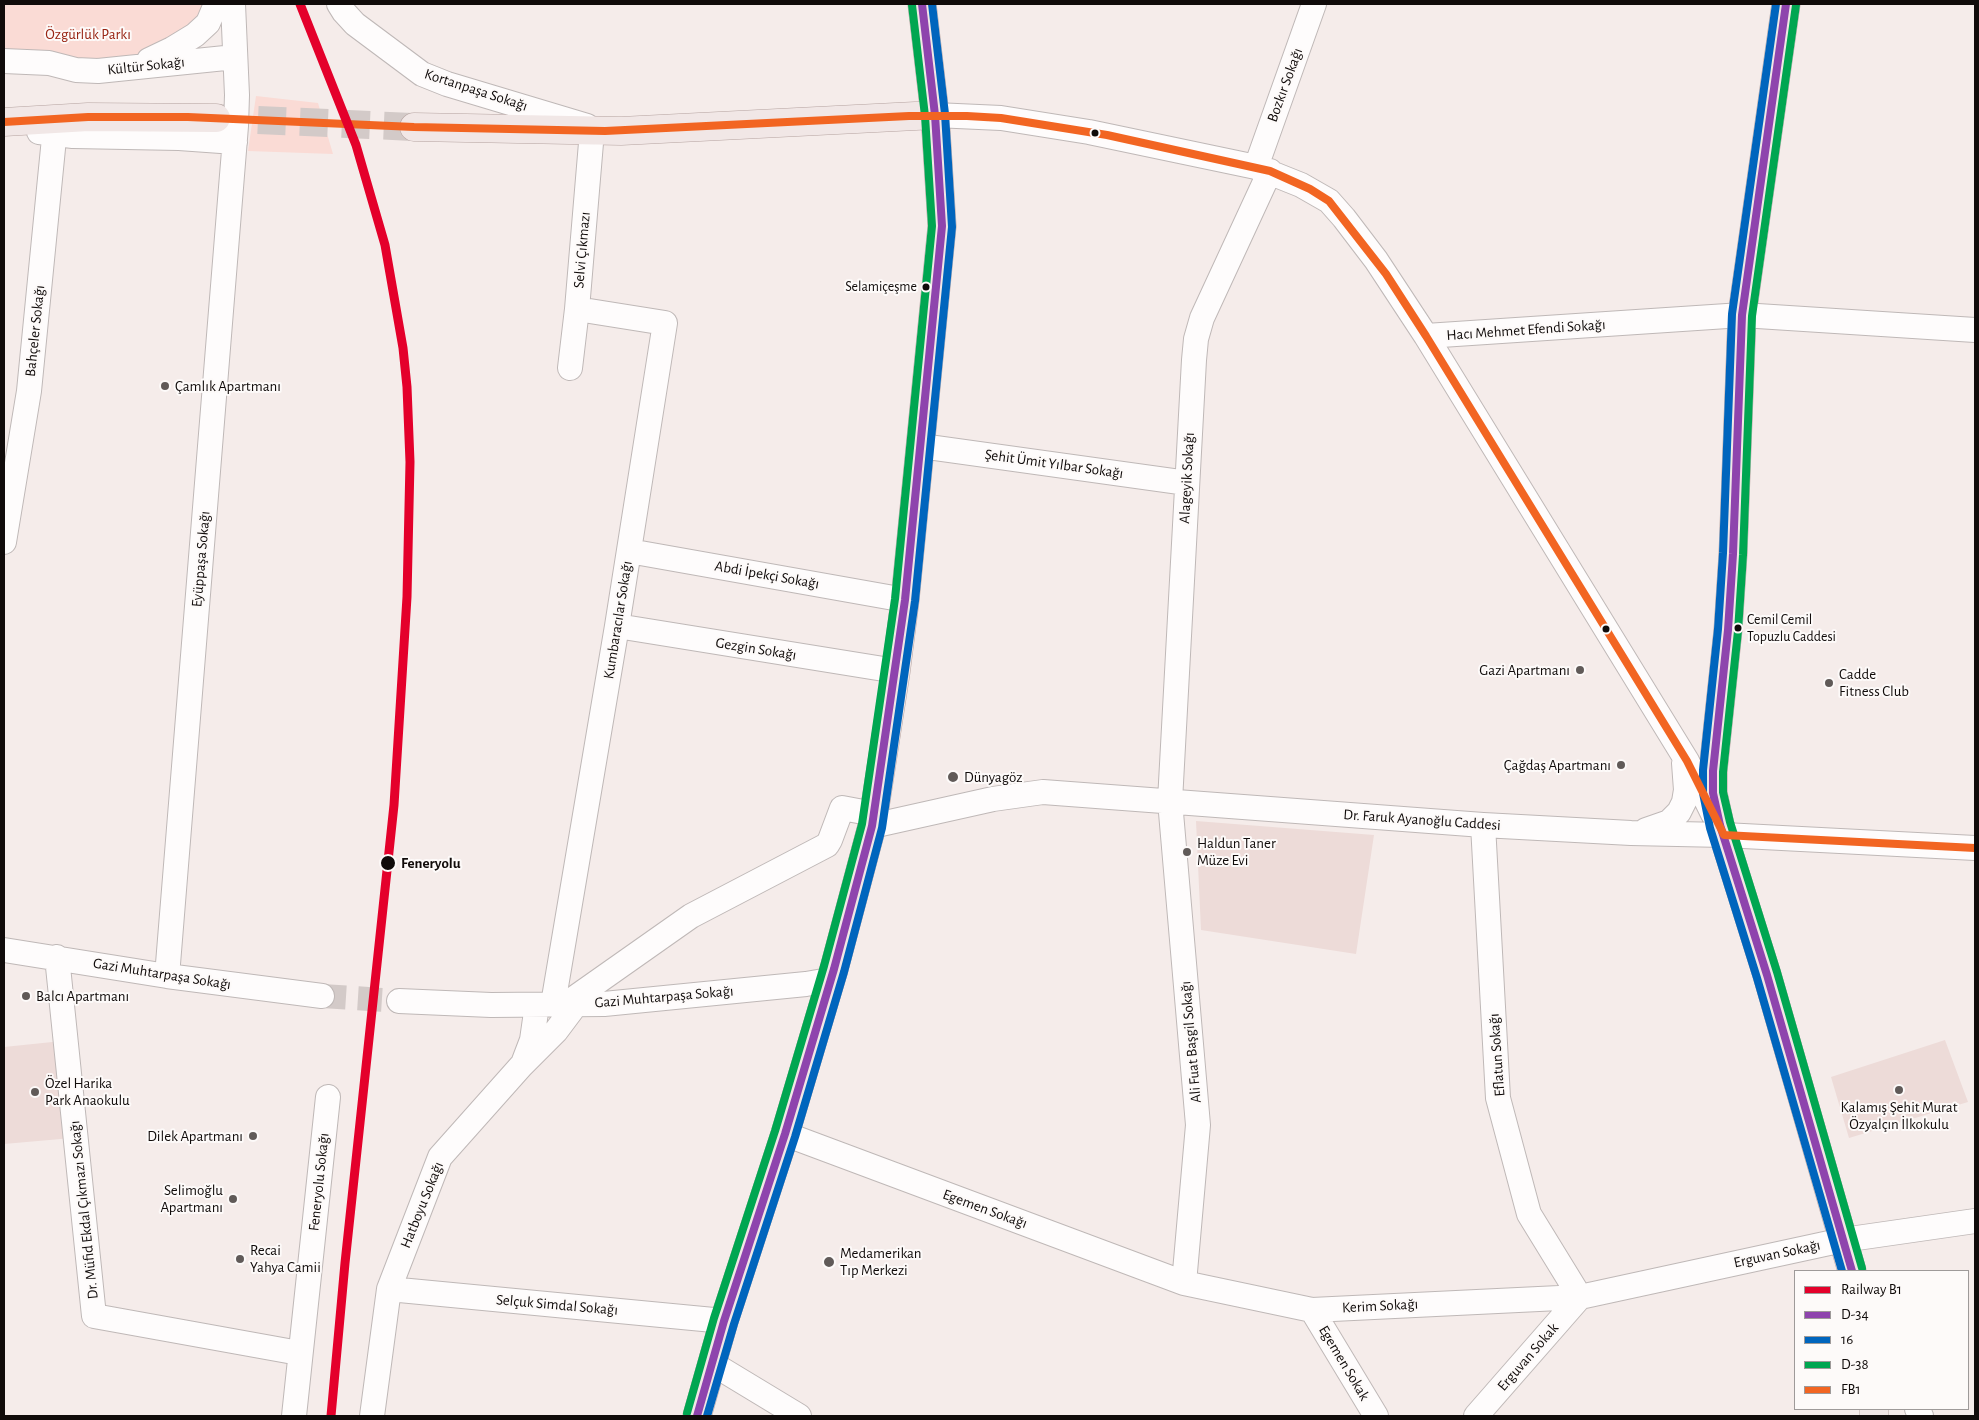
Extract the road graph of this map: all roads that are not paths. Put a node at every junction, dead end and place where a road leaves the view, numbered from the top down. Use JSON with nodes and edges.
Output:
{"nodes":[{"id":1,"x":216,"y":4,"type":"edge"},
{"id":2,"x":233,"y":4,"type":"edge"},
{"id":3,"x":339,"y":4,"type":"edge"},
{"id":4,"x":922,"y":4,"type":"edge"},
{"id":5,"x":1314,"y":4,"type":"edge"},
{"id":6,"x":1786,"y":4,"type":"edge"},
{"id":7,"x":203,"y":28,"type":"junction"},
{"id":8,"x":235,"y":49,"type":"junction"},
{"id":9,"x":4,"y":61,"type":"edge"},
{"id":10,"x":127,"y":68,"type":"junction"},
{"id":11,"x":935,"y":115,"type":"junction"},
{"id":12,"x":216,"y":118,"type":"tunnel mouth"},
{"id":13,"x":4,"y":122,"type":"edge"},
{"id":14,"x":4,"y":126,"type":"edge"},
{"id":15,"x":55,"y":126,"type":"junction"},
{"id":16,"x":414,"y":127,"type":"tunnel mouth"},
{"id":17,"x":598,"y":131,"type":"junction"},
{"id":18,"x":235,"y":142,"type":"junction"},
{"id":19,"x":1263,"y":169,"type":"junction"},
{"id":20,"x":577,"y":309,"type":"junction"},
{"id":21,"x":1742,"y":315,"type":"junction"},
{"id":22,"x":1975,"y":330,"type":"edge"},
{"id":23,"x":1426,"y":336,"type":"junction"},
{"id":24,"x":570,"y":368,"type":"dead end"},
{"id":25,"x":920,"y":446,"type":"junction"},
{"id":26,"x":1187,"y":483,"type":"junction"},
{"id":27,"x":4,"y":542,"type":"edge"},
{"id":28,"x":629,"y":551,"type":"junction"},
{"id":29,"x":905,"y":600,"type":"junction"},
{"id":30,"x":617,"y":626,"type":"junction"},
{"id":31,"x":896,"y":671,"type":"junction"},
{"id":32,"x":1682,"y":754,"type":"junction"},
{"id":33,"x":1170,"y":801,"type":"junction"},
{"id":34,"x":873,"y":820,"type":"junction"},
{"id":35,"x":1483,"y":825,"type":"junction"},
{"id":36,"x":1631,"y":833,"type":"junction"},
{"id":37,"x":1724,"y":835,"type":"junction"},
{"id":38,"x":1975,"y":844,"type":"edge"},
{"id":39,"x":4,"y":950,"type":"edge"},
{"id":40,"x":57,"y":957,"type":"junction"},
{"id":41,"x":832,"y":975,"type":"junction"},
{"id":42,"x":167,"y":976,"type":"junction"},
{"id":43,"x":322,"y":996,"type":"tunnel mouth"},
{"id":44,"x":399,"y":1000,"type":"tunnel mouth"},
{"id":45,"x":558,"y":1004,"type":"junction"},
{"id":46,"x":522,"y":1066,"type":"junction"},
{"id":47,"x":328,"y":1097,"type":"dead end"},
{"id":48,"x":785,"y":1134,"type":"junction"},
{"id":49,"x":1975,"y":1221,"type":"edge"},
{"id":50,"x":1843,"y":1240,"type":"junction"},
{"id":51,"x":1852,"y":1270,"type":"edge"},
{"id":52,"x":1184,"y":1282,"type":"junction"},
{"id":53,"x":389,"y":1289,"type":"junction"},
{"id":54,"x":1580,"y":1297,"type":"junction"},
{"id":55,"x":1312,"y":1310,"type":"junction"},
{"id":56,"x":724,"y":1321,"type":"junction"},
{"id":57,"x":300,"y":1353,"type":"junction"},
{"id":58,"x":713,"y":1364,"type":"junction"},
{"id":59,"x":373,"y":1406,"type":"edge"},
{"id":60,"x":294,"y":1416,"type":"edge"},
{"id":61,"x":697,"y":1416,"type":"edge"},
{"id":62,"x":799,"y":1416,"type":"edge"},
{"id":63,"x":1376,"y":1416,"type":"edge"},
{"id":64,"x":1476,"y":1416,"type":"edge"}],
"edges":[{"from":1,"to":7,"type":"street"},
{"from":2,"to":8,"type":"street"},
{"from":3,"to":17,"type":"street","name":"Kortanpaşa Sokağı"},
{"from":4,"to":11,"type":"main road"},
{"from":5,"to":19,"type":"street","name":"Bozkır Sokağı"},
{"from":6,"to":21,"type":"main road"},
{"from":7,"to":8,"type":"street"},
{"from":7,"to":10,"type":"street"},
{"from":8,"to":10,"type":"street","name":"Kültür Sokağı"},
{"from":8,"to":18,"type":"street","name":"Eyüppaşa Sokağı"},
{"from":9,"to":10,"type":"street","name":"Kültür Sokağı"},
{"from":11,"to":17,"type":"main road"},
{"from":11,"to":19,"type":"street","name":"Hacı Mehmet Efendi Sokağı"},
{"from":11,"to":25,"type":"main road"},
{"from":12,"to":15,"type":"main road"},
{"from":13,"to":15,"type":"main road"},
{"from":14,"to":15,"type":"street"},
{"from":15,"to":18,"type":"street"},
{"from":15,"to":27,"type":"street","name":"Bahçeler Sokağı"},
{"from":16,"to":17,"type":"main road"},
{"from":17,"to":20,"type":"street","name":"Selvi Çıkmazı"},
{"from":18,"to":42,"type":"street","name":"Eyüppaşa Sokağı"},
{"from":19,"to":23,"type":"street","name":"Hacı Mehmet Efendi Sokağı"},
{"from":19,"to":26,"type":"street","name":"Alageyik Sokağı"},
{"from":20,"to":24,"type":"street","name":"Selvi Çıkmazı"},
{"from":20,"to":28,"type":"street","name":"Kumbaracılar Sokağı"},
{"from":21,"to":22,"type":"street","name":"Hacı Mehmet Efendi Sokağı"},
{"from":21,"to":23,"type":"street","name":"Hacı Mehmet Efendi Sokağı"},
{"from":21,"to":37,"type":"main road"},
{"from":23,"to":32,"type":"street"},
{"from":25,"to":26,"type":"street","name":"Şehit Ümit Yılbar Sokağı"},
{"from":25,"to":29,"type":"main road"},
{"from":26,"to":33,"type":"street","name":"Alageyik Sokağı"},
{"from":28,"to":29,"type":"street","name":"Abdi İpekçi Sokağı"},
{"from":28,"to":30,"type":"street","name":"Kumbaracılar Sokağı"},
{"from":29,"to":31,"type":"main road"},
{"from":30,"to":31,"type":"street","name":"Gezgin Sokağı"},
{"from":30,"to":45,"type":"street","name":"Kumbaracılar Sokağı"},
{"from":31,"to":34,"type":"main road"},
{"from":32,"to":36,"type":"street"},
{"from":32,"to":37,"type":"street"},
{"from":33,"to":34,"type":"street","name":"Dr. Faruk Ayanoğlu Caddesi"},
{"from":33,"to":35,"type":"street","name":"Dr. Faruk Ayanoğlu Caddesi"},
{"from":33,"to":52,"type":"street","name":"Ali Fuat Başgil Sokağı"},
{"from":34,"to":41,"type":"main road"},
{"from":34,"to":45,"type":"street"},
{"from":35,"to":36,"type":"street","name":"Dr. Faruk Ayanoğlu Caddesi"},
{"from":35,"to":54,"type":"street","name":"Eflatun Sokağı"},
{"from":36,"to":37,"type":"street","name":"Dr. Faruk Ayanoğlu Caddesi"},
{"from":37,"to":38,"type":"street","name":"Dr. Faruk Ayanoğlu Caddesi"},
{"from":37,"to":50,"type":"main road"},
{"from":39,"to":40,"type":"street","name":"Gazi Muhtarpaşa Sokağı"},
{"from":40,"to":42,"type":"street","name":"Gazi Muhtarpaşa Sokağı"},
{"from":40,"to":57,"type":"street","name":"Dr. Müfid Ekdal Çıkmazı Sokağı"},
{"from":41,"to":45,"type":"street","name":"Gazi Muhtarpaşa Sokağı"},
{"from":41,"to":48,"type":"main road"},
{"from":42,"to":43,"type":"street","name":"Gazi Muhtarpaşa Sokağı"},
{"from":44,"to":45,"type":"street","name":"Gazi Muhtarpaşa Sokağı"},
{"from":45,"to":46,"type":"street","name":"Kumbaracılar Sokağı"},
{"from":45,"to":46,"type":"street","name":"Hatboyu Sokağı"},
{"from":46,"to":53,"type":"street","name":"Hatboyu Sokağı"},
{"from":47,"to":57,"type":"street","name":"Feneryolu Sokağı"},
{"from":48,"to":52,"type":"street","name":"Egemen Sokağı"},
{"from":48,"to":56,"type":"main road"},
{"from":49,"to":50,"type":"street","name":"Erguvan Sokağı"},
{"from":50,"to":51,"type":"main road"},
{"from":50,"to":54,"type":"street","name":"Erguvan Sokağı"},
{"from":52,"to":55,"type":"street","name":"Kerim Sokağı"},
{"from":53,"to":56,"type":"street","name":"Selçuk Simdal Sokağı"},
{"from":53,"to":59,"type":"street","name":"Hatboyu Sokağı"},
{"from":54,"to":55,"type":"street","name":"Kerim Sokağı"},
{"from":54,"to":64,"type":"street","name":"Erguvan Sokak"},
{"from":55,"to":63,"type":"street","name":"Egemen Sokak"},
{"from":56,"to":58,"type":"main road"},
{"from":57,"to":60,"type":"street","name":"Feneryolu Sokağı"},
{"from":58,"to":61,"type":"main road"},
{"from":58,"to":62,"type":"street"}]}
